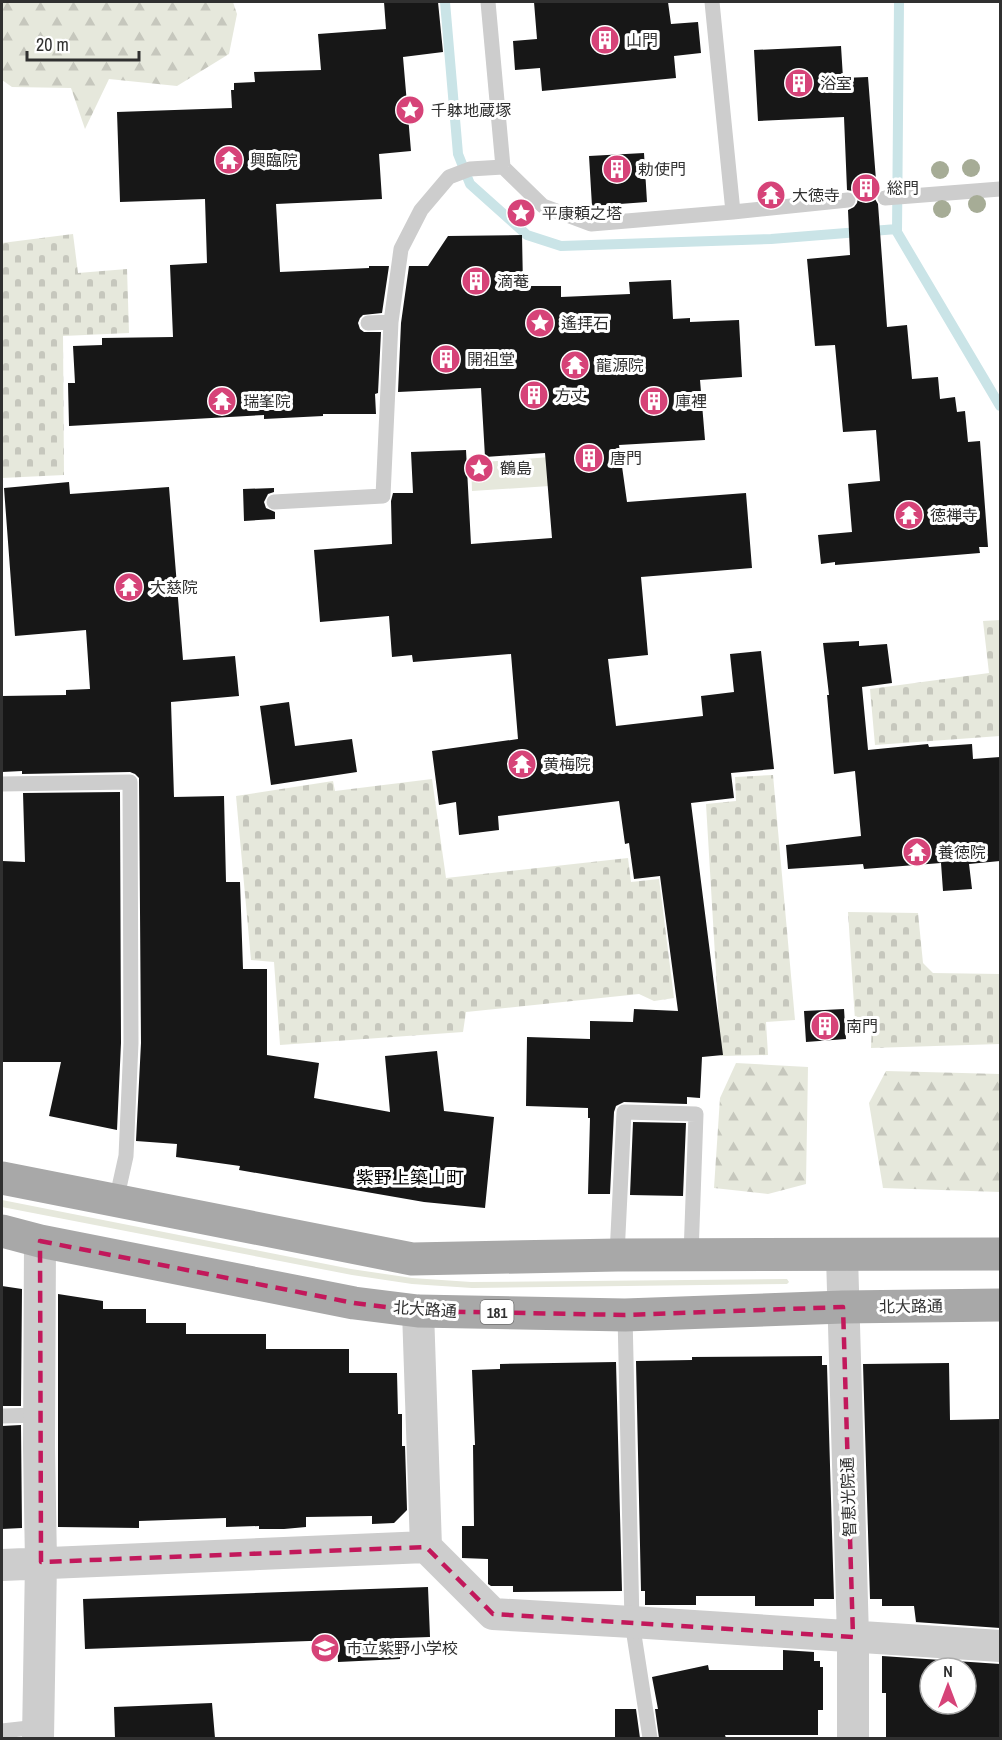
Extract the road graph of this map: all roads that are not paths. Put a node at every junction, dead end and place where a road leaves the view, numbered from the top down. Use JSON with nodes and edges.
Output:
{"nodes":[{"id":1,"x":488,"y":2,"type":"edge"},
{"id":2,"x":712,"y":2,"type":"edge"},
{"id":3,"x":503,"y":167,"type":"junction"},
{"id":4,"x":1000,"y":189,"type":"edge"},
{"id":5,"x":893,"y":198,"type":"dead end"},
{"id":6,"x":848,"y":200,"type":"dead end"},
{"id":7,"x":732,"y":212,"type":"junction"},
{"id":8,"x":391,"y":322,"type":"junction"},
{"id":9,"x":368,"y":323,"type":"dead end"},
{"id":10,"x":274,"y":502,"type":"dead end"},
{"id":11,"x":2,"y":784,"type":"edge"},
{"id":12,"x":2,"y":1178,"type":"edge"},
{"id":13,"x":116,"y":1201,"type":"junction"},
{"id":14,"x":2,"y":1232,"type":"edge"},
{"id":15,"x":39,"y":1241,"type":"junction"},
{"id":16,"x":1000,"y":1254,"type":"edge"},
{"id":17,"x":617,"y":1255,"type":"junction"},
{"id":18,"x":691,"y":1255,"type":"junction"},
{"id":19,"x":842,"y":1256,"type":"junction"},
{"id":20,"x":1000,"y":1305,"type":"edge"},
{"id":21,"x":843,"y":1307,"type":"junction"},
{"id":22,"x":418,"y":1311,"type":"junction"},
{"id":23,"x":625,"y":1315,"type":"junction"},
{"id":24,"x":39,"y":1415,"type":"junction"},
{"id":25,"x":2,"y":1416,"type":"edge"},
{"id":26,"x":426,"y":1546,"type":"junction"},
{"id":27,"x":41,"y":1562,"type":"junction"},
{"id":28,"x":2,"y":1564,"type":"edge"},
{"id":29,"x":632,"y":1622,"type":"junction"},
{"id":30,"x":853,"y":1637,"type":"junction"},
{"id":31,"x":1000,"y":1646,"type":"edge"},
{"id":32,"x":2,"y":1731,"type":"edge"},
{"id":33,"x":38,"y":1733,"type":"edge"},
{"id":34,"x":650,"y":1738,"type":"edge"},
{"id":35,"x":853,"y":1738,"type":"edge"}],
"edges":[{"from":1,"to":3,"type":"lane"},
{"from":2,"to":7,"type":"lane"},
{"from":3,"to":7,"type":"lane"},
{"from":3,"to":8,"type":"lane"},
{"from":4,"to":5,"type":"lane"},
{"from":6,"to":7,"type":"lane"},
{"from":8,"to":9,"type":"lane"},
{"from":8,"to":10,"type":"lane"},
{"from":11,"to":13,"type":"lane"},
{"from":12,"to":13,"type":"main road"},
{"from":13,"to":17,"type":"main road"},
{"from":14,"to":15,"type":"main road","name":"北大路通","number":"181"},
{"from":15,"to":22,"type":"main road","name":"北大路通","number":"181"},
{"from":15,"to":24,"type":"street"},
{"from":16,"to":19,"type":"main road"},
{"from":17,"to":18,"type":"main road"},
{"from":17,"to":18,"type":"lane"},
{"from":18,"to":19,"type":"main road"},
{"from":19,"to":21,"type":"street","name":"智恵光院通"},
{"from":20,"to":21,"type":"main road","name":"北大路通","number":"181"},
{"from":21,"to":23,"type":"main road","name":"北大路通","number":"181"},
{"from":21,"to":30,"type":"street","name":"智恵光院通"},
{"from":22,"to":23,"type":"main road","name":"北大路通","number":"181"},
{"from":22,"to":26,"type":"street"},
{"from":23,"to":29,"type":"lane"},
{"from":24,"to":25,"type":"lane"},
{"from":24,"to":27,"type":"street"},
{"from":26,"to":27,"type":"street"},
{"from":26,"to":29,"type":"street"},
{"from":27,"to":28,"type":"street"},
{"from":27,"to":33,"type":"street"},
{"from":29,"to":30,"type":"street"},
{"from":29,"to":34,"type":"lane"},
{"from":30,"to":31,"type":"street"},
{"from":30,"to":35,"type":"street","name":"智恵光院通"},
{"from":32,"to":33,"type":"lane"}]}
